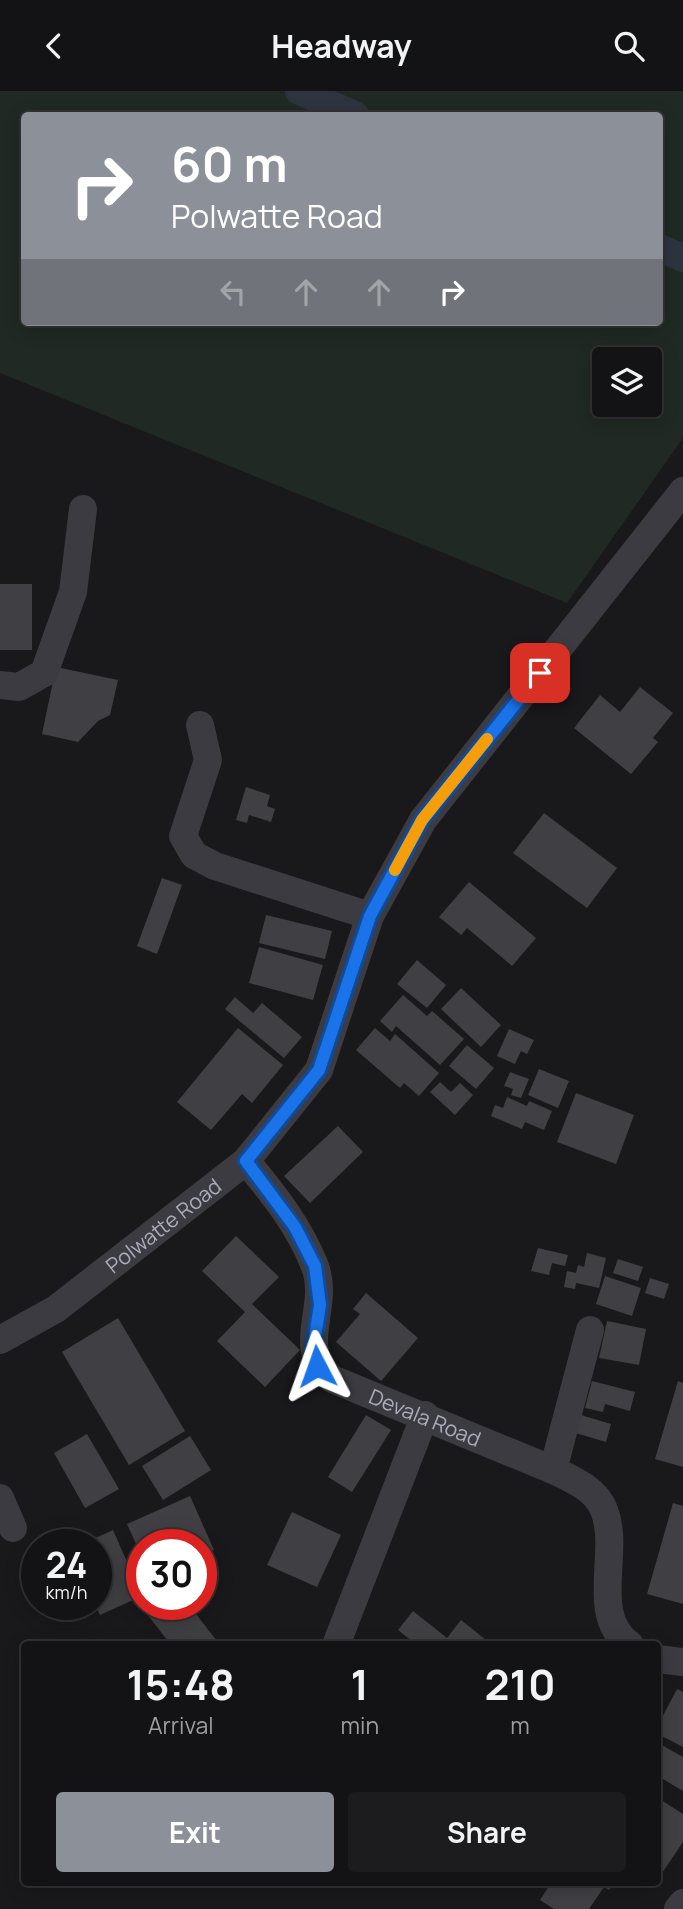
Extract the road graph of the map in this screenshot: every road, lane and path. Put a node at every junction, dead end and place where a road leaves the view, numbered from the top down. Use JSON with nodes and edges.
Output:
{"nodes":[{"id":1,"x":683,"y":491,"type":"edge"},
{"id":2,"x":83,"y":509,"type":"dead end"},
{"id":3,"x":0,"y":685,"type":"edge"},
{"id":4,"x":200,"y":725,"type":"dead end"},
{"id":5,"x":370,"y":916,"type":"junction"},
{"id":6,"x":246,"y":1161,"type":"junction"},
{"id":7,"x":590,"y":1330,"type":"dead end"},
{"id":8,"x":0,"y":1340,"type":"edge"},
{"id":9,"x":425,"y":1415,"type":"junction"},
{"id":10,"x":553,"y":1470,"type":"junction"},
{"id":11,"x":0,"y":1498,"type":"edge"},
{"id":12,"x":13,"y":1528,"type":"dead end"},
{"id":13,"x":338,"y":1641,"type":"edge"},
{"id":14,"x":624,"y":1641,"type":"edge"},
{"id":15,"x":661,"y":1659,"type":"edge"},
{"id":16,"x":683,"y":1662,"type":"edge"},
{"id":17,"x":683,"y":1903,"type":"edge"},
{"id":18,"x":678,"y":1909,"type":"edge"}],
"edges":[{"from":1,"to":5,"type":"street","name":"Polwatte Road"},
{"from":2,"to":3,"type":"street"},
{"from":4,"to":5,"type":"street"},
{"from":5,"to":6,"type":"street","name":"Polwatte Road"},
{"from":6,"to":8,"type":"street","name":"Polwatte Road"},
{"from":6,"to":9,"type":"street","name":"Devala Road"},
{"from":7,"to":10,"type":"street"},
{"from":9,"to":10,"type":"street","name":"Devala Road"},
{"from":9,"to":13,"type":"street"},
{"from":10,"to":14,"type":"street","name":"Devala Road"},
{"from":11,"to":12,"type":"street"},
{"from":15,"to":16,"type":"street"},
{"from":17,"to":18,"type":"street"}]}
